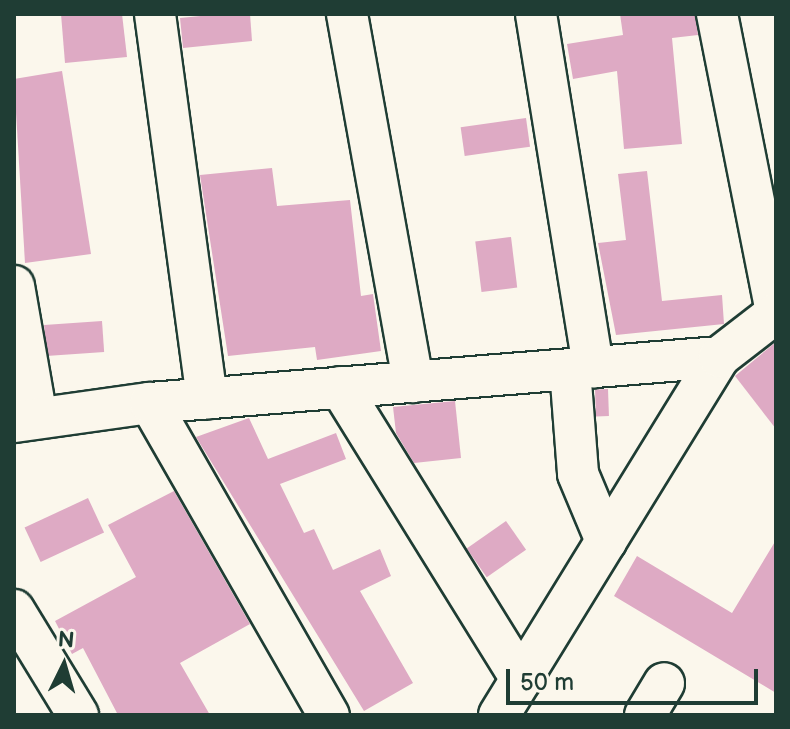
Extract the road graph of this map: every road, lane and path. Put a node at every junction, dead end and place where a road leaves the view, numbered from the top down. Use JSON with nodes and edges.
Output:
{"nodes":[{"id":1,"x":155,"y":14,"type":"edge"},
{"id":2,"x":347,"y":14,"type":"edge"},
{"id":3,"x":536,"y":14,"type":"edge"},
{"id":4,"x":717,"y":14,"type":"edge"},
{"id":5,"x":14,"y":286,"type":"edge"},
{"id":6,"x":776,"y":312,"type":"edge"},
{"id":7,"x":719,"y":357,"type":"junction"},
{"id":8,"x":582,"y":368,"type":"junction"},
{"id":9,"x":413,"y":382,"type":"junction"},
{"id":10,"x":340,"y":387,"type":"junction"},
{"id":11,"x":207,"y":399,"type":"junction"},
{"id":12,"x":150,"y":403,"type":"junction"},
{"id":13,"x":26,"y":420,"type":"edge"},
{"id":14,"x":606,"y":541,"type":"junction"},
{"id":15,"x":14,"y":610,"type":"edge"},
{"id":16,"x":521,"y":679,"type":"junction"},
{"id":17,"x":78,"y":715,"type":"edge"},
{"id":18,"x":329,"y":715,"type":"edge"},
{"id":19,"x":499,"y":715,"type":"edge"}],
"edges":[{"from":1,"to":11,"type":"street"},
{"from":2,"to":9,"type":"street"},
{"from":3,"to":8,"type":"street"},
{"from":4,"to":6,"type":"street"},
{"from":5,"to":13,"type":"street"},
{"from":6,"to":7,"type":"street"},
{"from":7,"to":8,"type":"street"},
{"from":7,"to":14,"type":"street"},
{"from":8,"to":9,"type":"street"},
{"from":8,"to":14,"type":"street"},
{"from":9,"to":10,"type":"street"},
{"from":10,"to":11,"type":"street"},
{"from":10,"to":16,"type":"street"},
{"from":11,"to":12,"type":"street"},
{"from":12,"to":13,"type":"street"},
{"from":12,"to":18,"type":"street"},
{"from":14,"to":16,"type":"street"},
{"from":15,"to":17,"type":"street"},
{"from":16,"to":19,"type":"street"}]}
